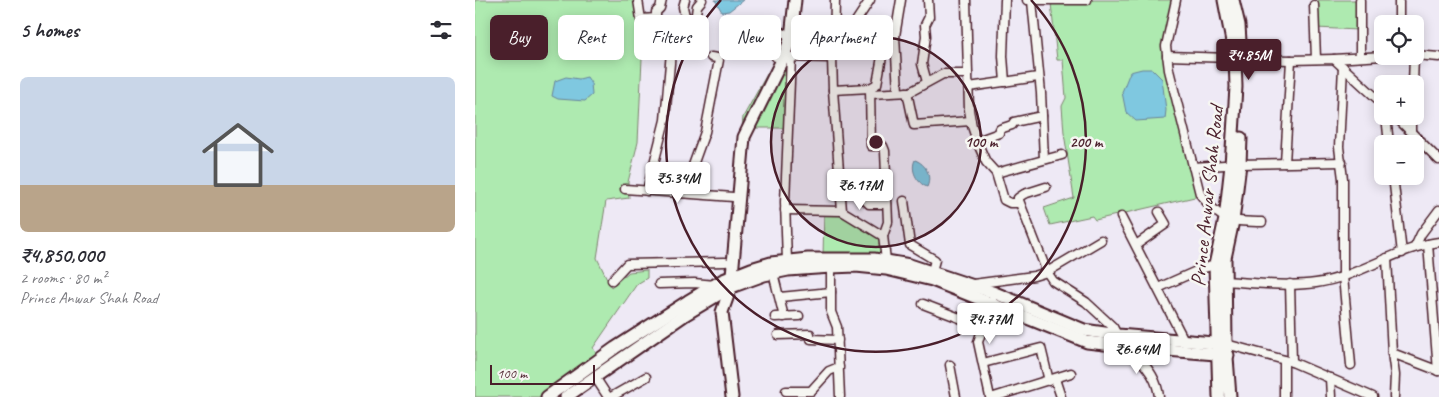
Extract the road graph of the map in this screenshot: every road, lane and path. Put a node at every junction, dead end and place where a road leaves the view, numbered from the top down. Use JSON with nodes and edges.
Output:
{"nodes":[{"id":1,"x":638,"y":0,"type":"edge"},
{"id":2,"x":662,"y":0,"type":"edge"},
{"id":3,"x":685,"y":0,"type":"edge"},
{"id":4,"x":702,"y":0,"type":"edge"},
{"id":5,"x":788,"y":0,"type":"edge"},
{"id":6,"x":795,"y":0,"type":"edge"},
{"id":7,"x":835,"y":0,"type":"edge"},
{"id":8,"x":870,"y":0,"type":"edge"},
{"id":9,"x":901,"y":0,"type":"edge"},
{"id":10,"x":928,"y":0,"type":"edge"},
{"id":11,"x":966,"y":0,"type":"edge"},
{"id":12,"x":1005,"y":0,"type":"edge"},
{"id":13,"x":1029,"y":0,"type":"edge"},
{"id":14,"x":1043,"y":0,"type":"edge"},
{"id":15,"x":1087,"y":0,"type":"edge"},
{"id":16,"x":1177,"y":0,"type":"edge"},
{"id":17,"x":1224,"y":0,"type":"edge"},
{"id":18,"x":1233,"y":0,"type":"edge"},
{"id":19,"x":1360,"y":0,"type":"edge"},
{"id":20,"x":1399,"y":0,"type":"edge"},
{"id":21,"x":1314,"y":5,"type":"dead end"},
{"id":22,"x":640,"y":15,"type":"edge"},
{"id":23,"x":656,"y":15,"type":"edge"},
{"id":24,"x":685,"y":15,"type":"edge"},
{"id":25,"x":696,"y":15,"type":"edge"},
{"id":26,"x":834,"y":15,"type":"edge"},
{"id":27,"x":860,"y":15,"type":"edge"},
{"id":28,"x":1399,"y":15,"type":"edge"},
{"id":29,"x":781,"y":32,"type":"edge"},
{"id":30,"x":785,"y":34,"type":"junction"},
{"id":31,"x":895,"y":36,"type":"junction"},
{"id":32,"x":1167,"y":56,"type":"junction"},
{"id":33,"x":1374,"y":56,"type":"edge"},
{"id":34,"x":1424,"y":56,"type":"edge"},
{"id":35,"x":711,"y":57,"type":"dead end"},
{"id":36,"x":784,"y":57,"type":"junction"},
{"id":37,"x":791,"y":57,"type":"edge"},
{"id":38,"x":1238,"y":57,"type":"junction"},
{"id":39,"x":1360,"y":57,"type":"junction"},
{"id":40,"x":1439,"y":57,"type":"edge"},
{"id":41,"x":1316,"y":59,"type":"junction"},
{"id":42,"x":1334,"y":59,"type":"junction"},
{"id":43,"x":670,"y":60,"type":"edge"},
{"id":44,"x":833,"y":60,"type":"edge"},
{"id":45,"x":1291,"y":60,"type":"junction"},
{"id":46,"x":1343,"y":67,"type":"junction"},
{"id":47,"x":968,"y":74,"type":"junction"},
{"id":48,"x":1039,"y":77,"type":"junction"},
{"id":49,"x":927,"y":82,"type":"junction"},
{"id":50,"x":1005,"y":82,"type":"junction"},
{"id":51,"x":969,"y":87,"type":"junction"},
{"id":52,"x":833,"y":90,"type":"junction"},
{"id":53,"x":871,"y":91,"type":"junction"},
{"id":54,"x":898,"y":92,"type":"junction"},
{"id":55,"x":907,"y":92,"type":"junction"},
{"id":56,"x":1374,"y":96,"type":"edge"},
{"id":57,"x":1042,"y":116,"type":"junction"},
{"id":58,"x":971,"y":121,"type":"junction"},
{"id":59,"x":1405,"y":125,"type":"edge"},
{"id":60,"x":1411,"y":125,"type":"edge"},
{"id":61,"x":1411,"y":131,"type":"junction"},
{"id":62,"x":977,"y":141,"type":"junction"},
{"id":63,"x":1062,"y":154,"type":"dead end"},
{"id":64,"x":1044,"y":159,"type":"junction"},
{"id":65,"x":1439,"y":160,"type":"edge"},
{"id":66,"x":1342,"y":162,"type":"junction"},
{"id":67,"x":1285,"y":163,"type":"junction"},
{"id":68,"x":1236,"y":164,"type":"junction"},
{"id":69,"x":1193,"y":167,"type":"junction"},
{"id":70,"x":996,"y":173,"type":"junction"},
{"id":71,"x":860,"y":184,"type":"dead end"},
{"id":72,"x":1394,"y":185,"type":"edge"},
{"id":73,"x":1046,"y":187,"type":"dead end"},
{"id":74,"x":625,"y":189,"type":"dead end"},
{"id":75,"x":647,"y":191,"type":"junction"},
{"id":76,"x":683,"y":193,"type":"junction"},
{"id":77,"x":733,"y":197,"type":"junction"},
{"id":78,"x":904,"y":201,"type":"dead end"},
{"id":79,"x":1019,"y":203,"type":"junction"},
{"id":80,"x":887,"y":204,"type":"junction"},
{"id":81,"x":785,"y":210,"type":"junction"},
{"id":82,"x":1439,"y":210,"type":"edge"},
{"id":83,"x":842,"y":211,"type":"junction"},
{"id":84,"x":1159,"y":212,"type":"dead end"},
{"id":85,"x":1121,"y":217,"type":"dead end"},
{"id":86,"x":1229,"y":220,"type":"junction"},
{"id":87,"x":1262,"y":222,"type":"dead end"},
{"id":88,"x":883,"y":236,"type":"junction"},
{"id":89,"x":1101,"y":240,"type":"dead end"},
{"id":90,"x":1439,"y":242,"type":"edge"},
{"id":91,"x":1429,"y":244,"type":"junction"},
{"id":92,"x":1136,"y":245,"type":"junction"},
{"id":93,"x":1415,"y":247,"type":"junction"},
{"id":94,"x":1402,"y":253,"type":"junction"},
{"id":95,"x":1387,"y":258,"type":"junction"},
{"id":96,"x":886,"y":260,"type":"junction"},
{"id":97,"x":787,"y":261,"type":"junction"},
{"id":98,"x":725,"y":262,"type":"junction"},
{"id":99,"x":1215,"y":265,"type":"junction"},
{"id":100,"x":831,"y":266,"type":"junction"},
{"id":101,"x":932,"y":271,"type":"junction"},
{"id":102,"x":1047,"y":272,"type":"junction"},
{"id":103,"x":773,"y":273,"type":"junction"},
{"id":104,"x":1343,"y":276,"type":"junction"},
{"id":105,"x":612,"y":280,"type":"dead end"},
{"id":106,"x":1225,"y":281,"type":"junction"},
{"id":107,"x":659,"y":284,"type":"dead end"},
{"id":108,"x":724,"y":284,"type":"junction"},
{"id":109,"x":1289,"y":284,"type":"junction"},
{"id":110,"x":971,"y":285,"type":"junction"},
{"id":111,"x":1158,"y":288,"type":"junction"},
{"id":112,"x":831,"y":292,"type":"junction"},
{"id":113,"x":780,"y":297,"type":"junction"},
{"id":114,"x":993,"y":298,"type":"junction"},
{"id":115,"x":923,"y":304,"type":"dead end"},
{"id":116,"x":799,"y":316,"type":"dead end"},
{"id":117,"x":775,"y":317,"type":"dead end"},
{"id":118,"x":784,"y":317,"type":"junction"},
{"id":119,"x":983,"y":327,"type":"junction"},
{"id":120,"x":778,"y":335,"type":"dead end"},
{"id":121,"x":838,"y":340,"type":"junction"},
{"id":122,"x":1122,"y":342,"type":"junction"},
{"id":123,"x":1185,"y":342,"type":"junction"},
{"id":124,"x":1222,"y":348,"type":"junction"},
{"id":125,"x":1392,"y":353,"type":"junction"},
{"id":126,"x":1288,"y":361,"type":"junction"},
{"id":127,"x":983,"y":363,"type":"junction"},
{"id":128,"x":950,"y":365,"type":"dead end"},
{"id":129,"x":1351,"y":366,"type":"dead end"},
{"id":130,"x":839,"y":367,"type":"junction"},
{"id":131,"x":1439,"y":371,"type":"edge"},
{"id":132,"x":1071,"y":374,"type":"dead end"},
{"id":133,"x":595,"y":377,"type":"junction"},
{"id":134,"x":645,"y":377,"type":"dead end"},
{"id":135,"x":1330,"y":378,"type":"junction"},
{"id":136,"x":1052,"y":380,"type":"junction"},
{"id":137,"x":797,"y":394,"type":"edge"},
{"id":138,"x":1006,"y":395,"type":"edge"},
{"id":139,"x":547,"y":397,"type":"edge"},
{"id":140,"x":566,"y":397,"type":"edge"},
{"id":141,"x":610,"y":397,"type":"edge"},
{"id":142,"x":731,"y":397,"type":"edge"},
{"id":143,"x":840,"y":397,"type":"edge"},
{"id":144,"x":956,"y":397,"type":"edge"},
{"id":145,"x":990,"y":397,"type":"edge"},
{"id":146,"x":994,"y":397,"type":"edge"},
{"id":147,"x":1061,"y":397,"type":"edge"},
{"id":148,"x":1159,"y":397,"type":"edge"},
{"id":149,"x":1219,"y":397,"type":"edge"},
{"id":150,"x":1230,"y":397,"type":"edge"},
{"id":151,"x":1284,"y":397,"type":"edge"},
{"id":152,"x":1331,"y":397,"type":"edge"},
{"id":153,"x":1373,"y":397,"type":"edge"},
{"id":154,"x":1394,"y":397,"type":"edge"}],
"edges":[{"from":1,"to":22,"type":"street"},
{"from":2,"to":23,"type":"street"},
{"from":3,"to":24,"type":"street"},
{"from":4,"to":25,"type":"street"},
{"from":5,"to":30,"type":"street"},
{"from":6,"to":36,"type":"street"},
{"from":7,"to":26,"type":"street"},
{"from":8,"to":27,"type":"street"},
{"from":9,"to":31,"type":"street"},
{"from":10,"to":49,"type":"street"},
{"from":11,"to":47,"type":"street"},
{"from":12,"to":50,"type":"street"},
{"from":13,"to":14,"type":"street"},
{"from":13,"to":48,"type":"street"},
{"from":14,"to":15,"type":"street"},
{"from":16,"to":32,"type":"street"},
{"from":17,"to":38,"type":"street","name":"Prince Anwar Shah Road"},
{"from":18,"to":38,"type":"street","name":"Prince Anwar Shah Road"},
{"from":19,"to":39,"type":"street"},
{"from":20,"to":28,"type":"street"},
{"from":21,"to":41,"type":"street"},
{"from":29,"to":30,"type":"street"},
{"from":30,"to":36,"type":"street"},
{"from":31,"to":53,"type":"street"},
{"from":31,"to":54,"type":"street"},
{"from":32,"to":38,"type":"street"},
{"from":32,"to":69,"type":"street"},
{"from":33,"to":39,"type":"street"},
{"from":34,"to":40,"type":"street"},
{"from":35,"to":76,"type":"street"},
{"from":36,"to":37,"type":"street"},
{"from":36,"to":77,"type":"street"},
{"from":36,"to":81,"type":"street"},
{"from":36,"to":108,"type":"street"},
{"from":38,"to":45,"type":"street"},
{"from":38,"to":68,"type":"street","name":"Prince Anwar Shah Road"},
{"from":39,"to":42,"type":"street"},
{"from":41,"to":42,"type":"street"},
{"from":41,"to":45,"type":"street"},
{"from":42,"to":46,"type":"street"},
{"from":43,"to":75,"type":"street"},
{"from":44,"to":52,"type":"street"},
{"from":45,"to":67,"type":"street"},
{"from":46,"to":56,"type":"street"},
{"from":46,"to":66,"type":"street"},
{"from":47,"to":49,"type":"street"},
{"from":47,"to":51,"type":"street"},
{"from":48,"to":50,"type":"street"},
{"from":48,"to":57,"type":"street"},
{"from":49,"to":55,"type":"street"},
{"from":50,"to":51,"type":"street"},
{"from":51,"to":58,"type":"street"},
{"from":52,"to":53,"type":"street"},
{"from":52,"to":83,"type":"street"},
{"from":53,"to":54,"type":"street"},
{"from":53,"to":80,"type":"street"},
{"from":54,"to":55,"type":"street"},
{"from":55,"to":58,"type":"street"},
{"from":57,"to":62,"type":"street"},
{"from":57,"to":64,"type":"street"},
{"from":58,"to":62,"type":"street"},
{"from":59,"to":61,"type":"street"},
{"from":60,"to":61,"type":"street"},
{"from":61,"to":65,"type":"street"},
{"from":62,"to":70,"type":"street"},
{"from":63,"to":64,"type":"street"},
{"from":64,"to":70,"type":"street"},
{"from":66,"to":67,"type":"street"},
{"from":66,"to":104,"type":"street"},
{"from":67,"to":68,"type":"street"},
{"from":68,"to":69,"type":"street"},
{"from":68,"to":86,"type":"street","name":"Prince Anwar Shah Road"},
{"from":69,"to":86,"type":"street"},
{"from":70,"to":79,"type":"street"},
{"from":71,"to":80,"type":"street"},
{"from":72,"to":94,"type":"street"},
{"from":73,"to":79,"type":"street"},
{"from":74,"to":75,"type":"street"},
{"from":75,"to":76,"type":"street"},
{"from":76,"to":77,"type":"street"},
{"from":77,"to":98,"type":"street"},
{"from":78,"to":101,"type":"street"},
{"from":79,"to":102,"type":"street"},
{"from":80,"to":88,"type":"street"},
{"from":81,"to":83,"type":"street"},
{"from":81,"to":97,"type":"street"},
{"from":82,"to":93,"type":"street"},
{"from":83,"to":88,"type":"street"},
{"from":84,"to":92,"type":"street"},
{"from":85,"to":92,"type":"street"},
{"from":86,"to":87,"type":"street"},
{"from":86,"to":99,"type":"street","name":"Prince Anwar Shah Road"},
{"from":86,"to":106,"type":"street","name":"Prince Anwar Shah Road"},
{"from":88,"to":96,"type":"street"},
{"from":89,"to":102,"type":"street"},
{"from":90,"to":91,"type":"street"},
{"from":91,"to":93,"type":"street"},
{"from":91,"to":131,"type":"street"},
{"from":92,"to":111,"type":"street"},
{"from":93,"to":94,"type":"street"},
{"from":94,"to":95,"type":"street"},
{"from":95,"to":104,"type":"street"},
{"from":95,"to":125,"type":"street"},
{"from":96,"to":97,"type":"street"},
{"from":96,"to":101,"type":"street"},
{"from":97,"to":108,"type":"street"},
{"from":98,"to":105,"type":"street"},
{"from":98,"to":108,"type":"street"},
{"from":99,"to":111,"type":"street"},
{"from":99,"to":124,"type":"street","name":"Prince Anwar Shah Road"},
{"from":100,"to":103,"type":"street"},
{"from":100,"to":112,"type":"street"},
{"from":100,"to":114,"type":"street"},
{"from":101,"to":110,"type":"street"},
{"from":102,"to":110,"type":"street"},
{"from":102,"to":122,"type":"street"},
{"from":103,"to":108,"type":"street"},
{"from":103,"to":113,"type":"street"},
{"from":104,"to":109,"type":"street"},
{"from":104,"to":129,"type":"street"},
{"from":106,"to":109,"type":"street"},
{"from":106,"to":124,"type":"street","name":"Prince Anwar Shah Road"},
{"from":107,"to":108,"type":"street"},
{"from":108,"to":133,"type":"street"},
{"from":108,"to":139,"type":"street"},
{"from":108,"to":142,"type":"street"},
{"from":109,"to":126,"type":"street"},
{"from":110,"to":114,"type":"street"},
{"from":111,"to":123,"type":"street"},
{"from":112,"to":113,"type":"street"},
{"from":112,"to":121,"type":"street"},
{"from":113,"to":118,"type":"street"},
{"from":114,"to":119,"type":"street"},
{"from":114,"to":122,"type":"street"},
{"from":115,"to":119,"type":"street"},
{"from":116,"to":118,"type":"street"},
{"from":117,"to":118,"type":"street"},
{"from":119,"to":127,"type":"street"},
{"from":120,"to":121,"type":"street"},
{"from":121,"to":130,"type":"street"},
{"from":122,"to":123,"type":"street"},
{"from":122,"to":124,"type":"street"},
{"from":122,"to":148,"type":"street"},
{"from":123,"to":124,"type":"street"},
{"from":124,"to":126,"type":"street"},
{"from":124,"to":149,"type":"street","name":"Prince Anwar Shah Road"},
{"from":124,"to":150,"type":"street","name":"Prince Anwar Shah Road"},
{"from":125,"to":131,"type":"street"},
{"from":125,"to":154,"type":"street"},
{"from":126,"to":135,"type":"street"},
{"from":126,"to":151,"type":"street"},
{"from":127,"to":136,"type":"street"},
{"from":127,"to":145,"type":"street"},
{"from":128,"to":144,"type":"street"},
{"from":130,"to":137,"type":"street"},
{"from":130,"to":143,"type":"street"},
{"from":132,"to":136,"type":"street"},
{"from":133,"to":140,"type":"street"},
{"from":133,"to":141,"type":"street"},
{"from":134,"to":141,"type":"street"},
{"from":135,"to":152,"type":"street"},
{"from":135,"to":153,"type":"street"},
{"from":136,"to":138,"type":"street"},
{"from":136,"to":147,"type":"street"},
{"from":138,"to":146,"type":"street"}]}
